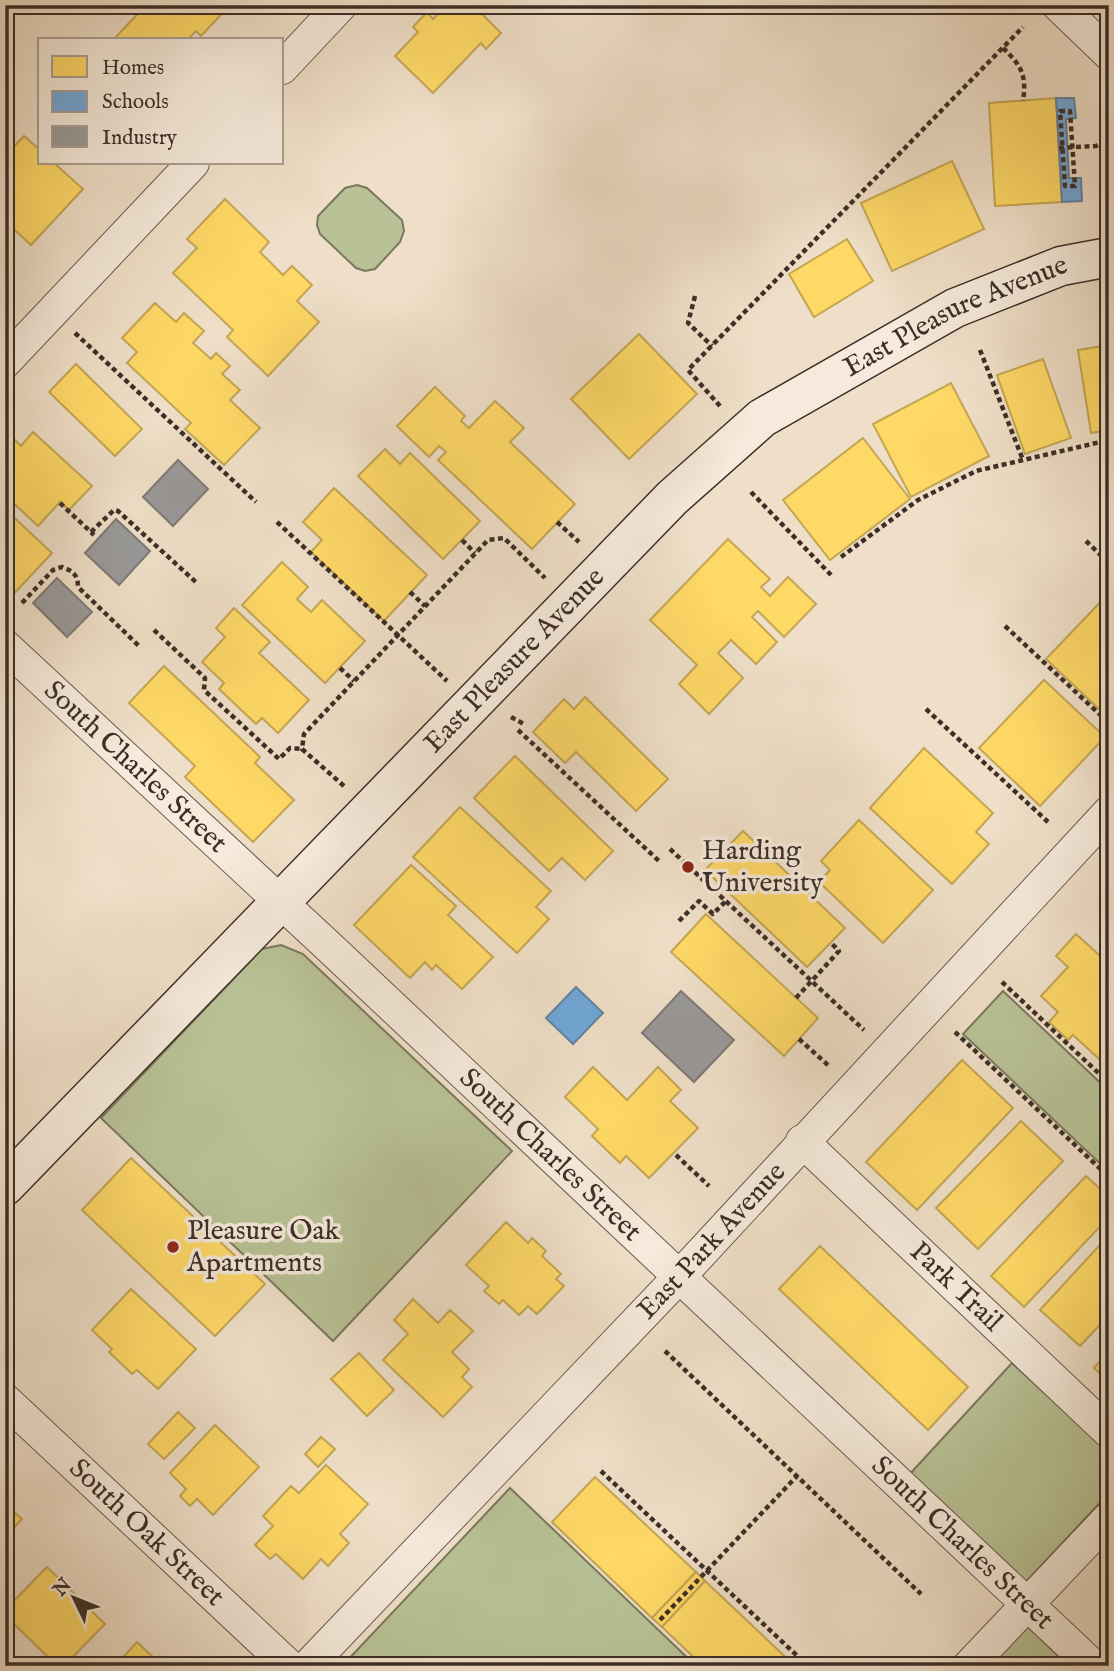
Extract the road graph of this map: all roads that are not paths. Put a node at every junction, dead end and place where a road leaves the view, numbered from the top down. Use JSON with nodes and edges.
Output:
{"nodes":[{"id":1,"x":341,"y":5,"type":"edge"},
{"id":2,"x":1058,"y":5,"type":"edge"},
{"id":3,"x":1109,"y":54,"type":"edge"},
{"id":4,"x":284,"y":66,"type":"edge"},
{"id":5,"x":192,"y":164,"type":"edge"},
{"id":6,"x":1109,"y":257,"type":"edge"},
{"id":7,"x":5,"y":362,"type":"edge"},
{"id":8,"x":5,"y":646,"type":"edge"},
{"id":9,"x":1109,"y":812,"type":"edge"},
{"id":10,"x":281,"y":903,"type":"junction"},
{"id":11,"x":803,"y":1142,"type":"junction"},
{"id":12,"x":5,"y":1186,"type":"edge"},
{"id":13,"x":679,"y":1277,"type":"junction"},
{"id":14,"x":5,"y":1400,"type":"edge"},
{"id":15,"x":1109,"y":1432,"type":"edge"},
{"id":16,"x":1109,"y":1518,"type":"edge"},
{"id":17,"x":1027,"y":1604,"type":"junction"},
{"id":18,"x":289,"y":1666,"type":"edge"},
{"id":19,"x":308,"y":1666,"type":"edge"},
{"id":20,"x":969,"y":1666,"type":"edge"},
{"id":21,"x":1093,"y":1666,"type":"edge"}],
"edges":[{"from":1,"to":4,"type":"street"},
{"from":2,"to":3,"type":"street"},
{"from":5,"to":7,"type":"street"},
{"from":6,"to":10,"type":"street","name":"East Pleasure Avenue"},
{"from":8,"to":10,"type":"street","name":"South Charles Street"},
{"from":9,"to":11,"type":"street","name":"East Park Avenue"},
{"from":10,"to":12,"type":"street","name":"East Pleasure Avenue"},
{"from":10,"to":13,"type":"street","name":"South Charles Street"},
{"from":11,"to":13,"type":"street","name":"East Park Avenue"},
{"from":11,"to":15,"type":"street","name":"Park Trail"},
{"from":13,"to":17,"type":"street","name":"South Charles Street"},
{"from":13,"to":19,"type":"street","name":"East Park Avenue"},
{"from":14,"to":18,"type":"street","name":"South Oak Street"},
{"from":16,"to":17,"type":"street"},
{"from":17,"to":20,"type":"street"},
{"from":17,"to":21,"type":"street","name":"South Charles Street"}]}
